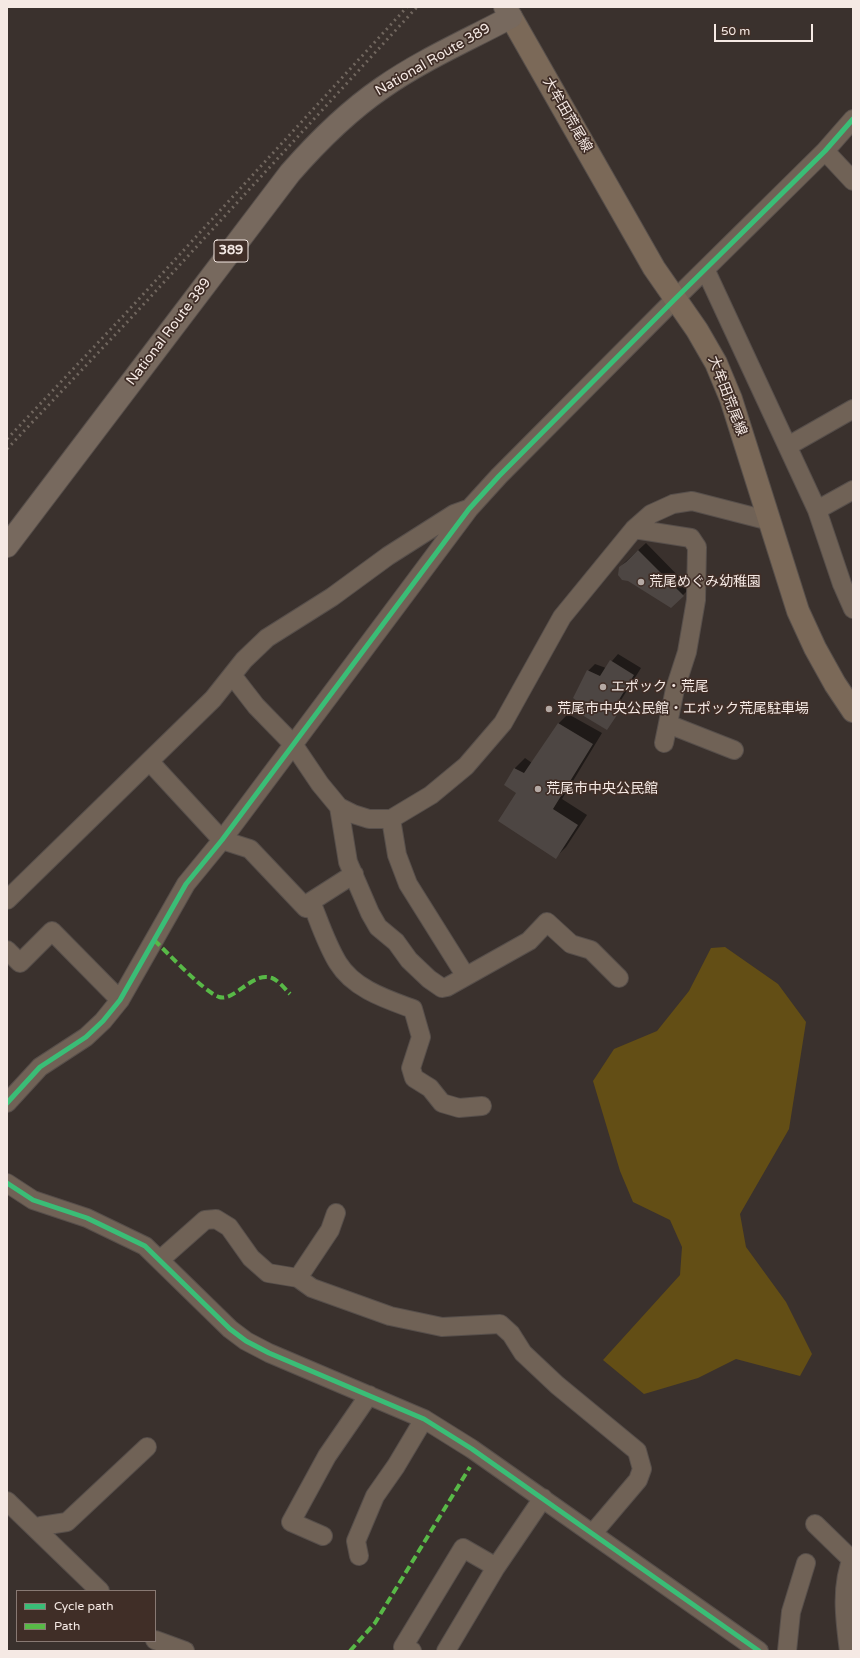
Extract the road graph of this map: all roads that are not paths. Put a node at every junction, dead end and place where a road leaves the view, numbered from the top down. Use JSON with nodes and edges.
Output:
{"nodes":[{"id":1,"x":508,"y":12,"type":"edge"},
{"id":2,"x":853,"y":118,"type":"edge"},
{"id":3,"x":825,"y":151,"type":"junction"},
{"id":4,"x":853,"y":181,"type":"edge"},
{"id":5,"x":706,"y":271,"type":"junction"},
{"id":6,"x":675,"y":299,"type":"junction"},
{"id":7,"x":853,"y":409,"type":"edge"},
{"id":8,"x":788,"y":446,"type":"junction"},
{"id":9,"x":853,"y":490,"type":"edge"},
{"id":10,"x":469,"y":509,"type":"junction"},
{"id":11,"x":817,"y":510,"type":"junction"},
{"id":12,"x":770,"y":520,"type":"junction"},
{"id":13,"x":634,"y":529,"type":"junction"},
{"id":14,"x":7,"y":546,"type":"edge"},
{"id":15,"x":848,"y":581,"type":"edge"},
{"id":16,"x":853,"y":609,"type":"edge"},
{"id":17,"x":232,"y":675,"type":"junction"},
{"id":18,"x":853,"y":711,"type":"edge"},
{"id":19,"x":668,"y":724,"type":"junction"},
{"id":20,"x":664,"y":743,"type":"dead end"},
{"id":21,"x":293,"y":744,"type":"junction"},
{"id":22,"x":734,"y":750,"type":"dead end"},
{"id":23,"x":150,"y":762,"type":"junction"},
{"id":24,"x":339,"y":807,"type":"junction"},
{"id":25,"x":391,"y":819,"type":"junction"},
{"id":26,"x":222,"y":840,"type":"junction"},
{"id":27,"x":354,"y":874,"type":"junction"},
{"id":28,"x":7,"y":900,"type":"edge"},
{"id":29,"x":304,"y":906,"type":"junction"},
{"id":30,"x":7,"y":950,"type":"edge"},
{"id":31,"x":465,"y":975,"type":"junction"},
{"id":32,"x":619,"y":978,"type":"dead end"},
{"id":33,"x":120,"y":1000,"type":"junction"},
{"id":34,"x":7,"y":1103,"type":"edge"},
{"id":35,"x":482,"y":1106,"type":"dead end"},
{"id":36,"x":7,"y":1183,"type":"edge"},
{"id":37,"x":336,"y":1213,"type":"dead end"},
{"id":38,"x":161,"y":1259,"type":"junction"},
{"id":39,"x":298,"y":1278,"type":"junction"},
{"id":40,"x":369,"y":1395,"type":"junction"},
{"id":41,"x":424,"y":1419,"type":"junction"},
{"id":42,"x":147,"y":1447,"type":"dead end"},
{"id":43,"x":543,"y":1498,"type":"junction"},
{"id":44,"x":7,"y":1501,"type":"edge"},
{"id":45,"x":815,"y":1524,"type":"dead end"},
{"id":46,"x":37,"y":1530,"type":"junction"},
{"id":47,"x":593,"y":1533,"type":"junction"},
{"id":48,"x":322,"y":1536,"type":"dead end"},
{"id":49,"x":358,"y":1556,"type":"dead end"},
{"id":50,"x":852,"y":1558,"type":"edge"},
{"id":51,"x":806,"y":1563,"type":"dead end"},
{"id":52,"x":496,"y":1567,"type":"junction"},
{"id":53,"x":849,"y":1587,"type":"edge"},
{"id":54,"x":99,"y":1590,"type":"edge"},
{"id":55,"x":156,"y":1640,"type":"edge"},
{"id":56,"x":184,"y":1651,"type":"edge"},
{"id":57,"x":412,"y":1651,"type":"edge"},
{"id":58,"x":446,"y":1651,"type":"edge"},
{"id":59,"x":759,"y":1651,"type":"edge"},
{"id":60,"x":788,"y":1651,"type":"edge"},
{"id":61,"x":849,"y":1651,"type":"edge"}],
"edges":[{"from":1,"to":6,"type":"main road","name":"大牟田荒尾線"},
{"from":1,"to":14,"type":"highway","name":"National Route 389","number":"389"},
{"from":2,"to":3,"type":"street"},
{"from":3,"to":4,"type":"street"},
{"from":3,"to":5,"type":"street"},
{"from":5,"to":6,"type":"street"},
{"from":5,"to":8,"type":"street"},
{"from":6,"to":10,"type":"street"},
{"from":6,"to":12,"type":"main road","name":"大牟田荒尾線"},
{"from":7,"to":8,"type":"street"},
{"from":8,"to":11,"type":"street"},
{"from":9,"to":11,"type":"street"},
{"from":10,"to":17,"type":"street"},
{"from":10,"to":21,"type":"street"},
{"from":11,"to":15,"type":"street"},
{"from":12,"to":13,"type":"street"},
{"from":12,"to":18,"type":"main road","name":"大牟田荒尾線"},
{"from":13,"to":19,"type":"street"},
{"from":13,"to":25,"type":"street"},
{"from":15,"to":16,"type":"street"},
{"from":17,"to":21,"type":"street"},
{"from":17,"to":23,"type":"street"},
{"from":19,"to":20,"type":"street"},
{"from":19,"to":22,"type":"street"},
{"from":21,"to":24,"type":"street"},
{"from":21,"to":26,"type":"street"},
{"from":23,"to":26,"type":"street"},
{"from":23,"to":28,"type":"street"},
{"from":24,"to":25,"type":"street"},
{"from":24,"to":27,"type":"street"},
{"from":25,"to":31,"type":"street"},
{"from":26,"to":29,"type":"street"},
{"from":26,"to":33,"type":"street"},
{"from":27,"to":29,"type":"street"},
{"from":27,"to":31,"type":"street"},
{"from":29,"to":35,"type":"street"},
{"from":30,"to":33,"type":"street"},
{"from":31,"to":32,"type":"street"},
{"from":33,"to":34,"type":"street"},
{"from":36,"to":38,"type":"street"},
{"from":37,"to":39,"type":"street"},
{"from":38,"to":39,"type":"street"},
{"from":38,"to":40,"type":"street"},
{"from":39,"to":47,"type":"street"},
{"from":40,"to":41,"type":"street"},
{"from":40,"to":48,"type":"street"},
{"from":41,"to":43,"type":"street"},
{"from":41,"to":49,"type":"street"},
{"from":42,"to":46,"type":"street"},
{"from":43,"to":47,"type":"street"},
{"from":43,"to":52,"type":"street"},
{"from":44,"to":46,"type":"street"},
{"from":45,"to":50,"type":"street"},
{"from":46,"to":54,"type":"street"},
{"from":47,"to":59,"type":"street"},
{"from":50,"to":53,"type":"street"},
{"from":51,"to":60,"type":"street"},
{"from":52,"to":57,"type":"street"},
{"from":52,"to":58,"type":"street"},
{"from":53,"to":61,"type":"street"},
{"from":55,"to":56,"type":"street"}]}
